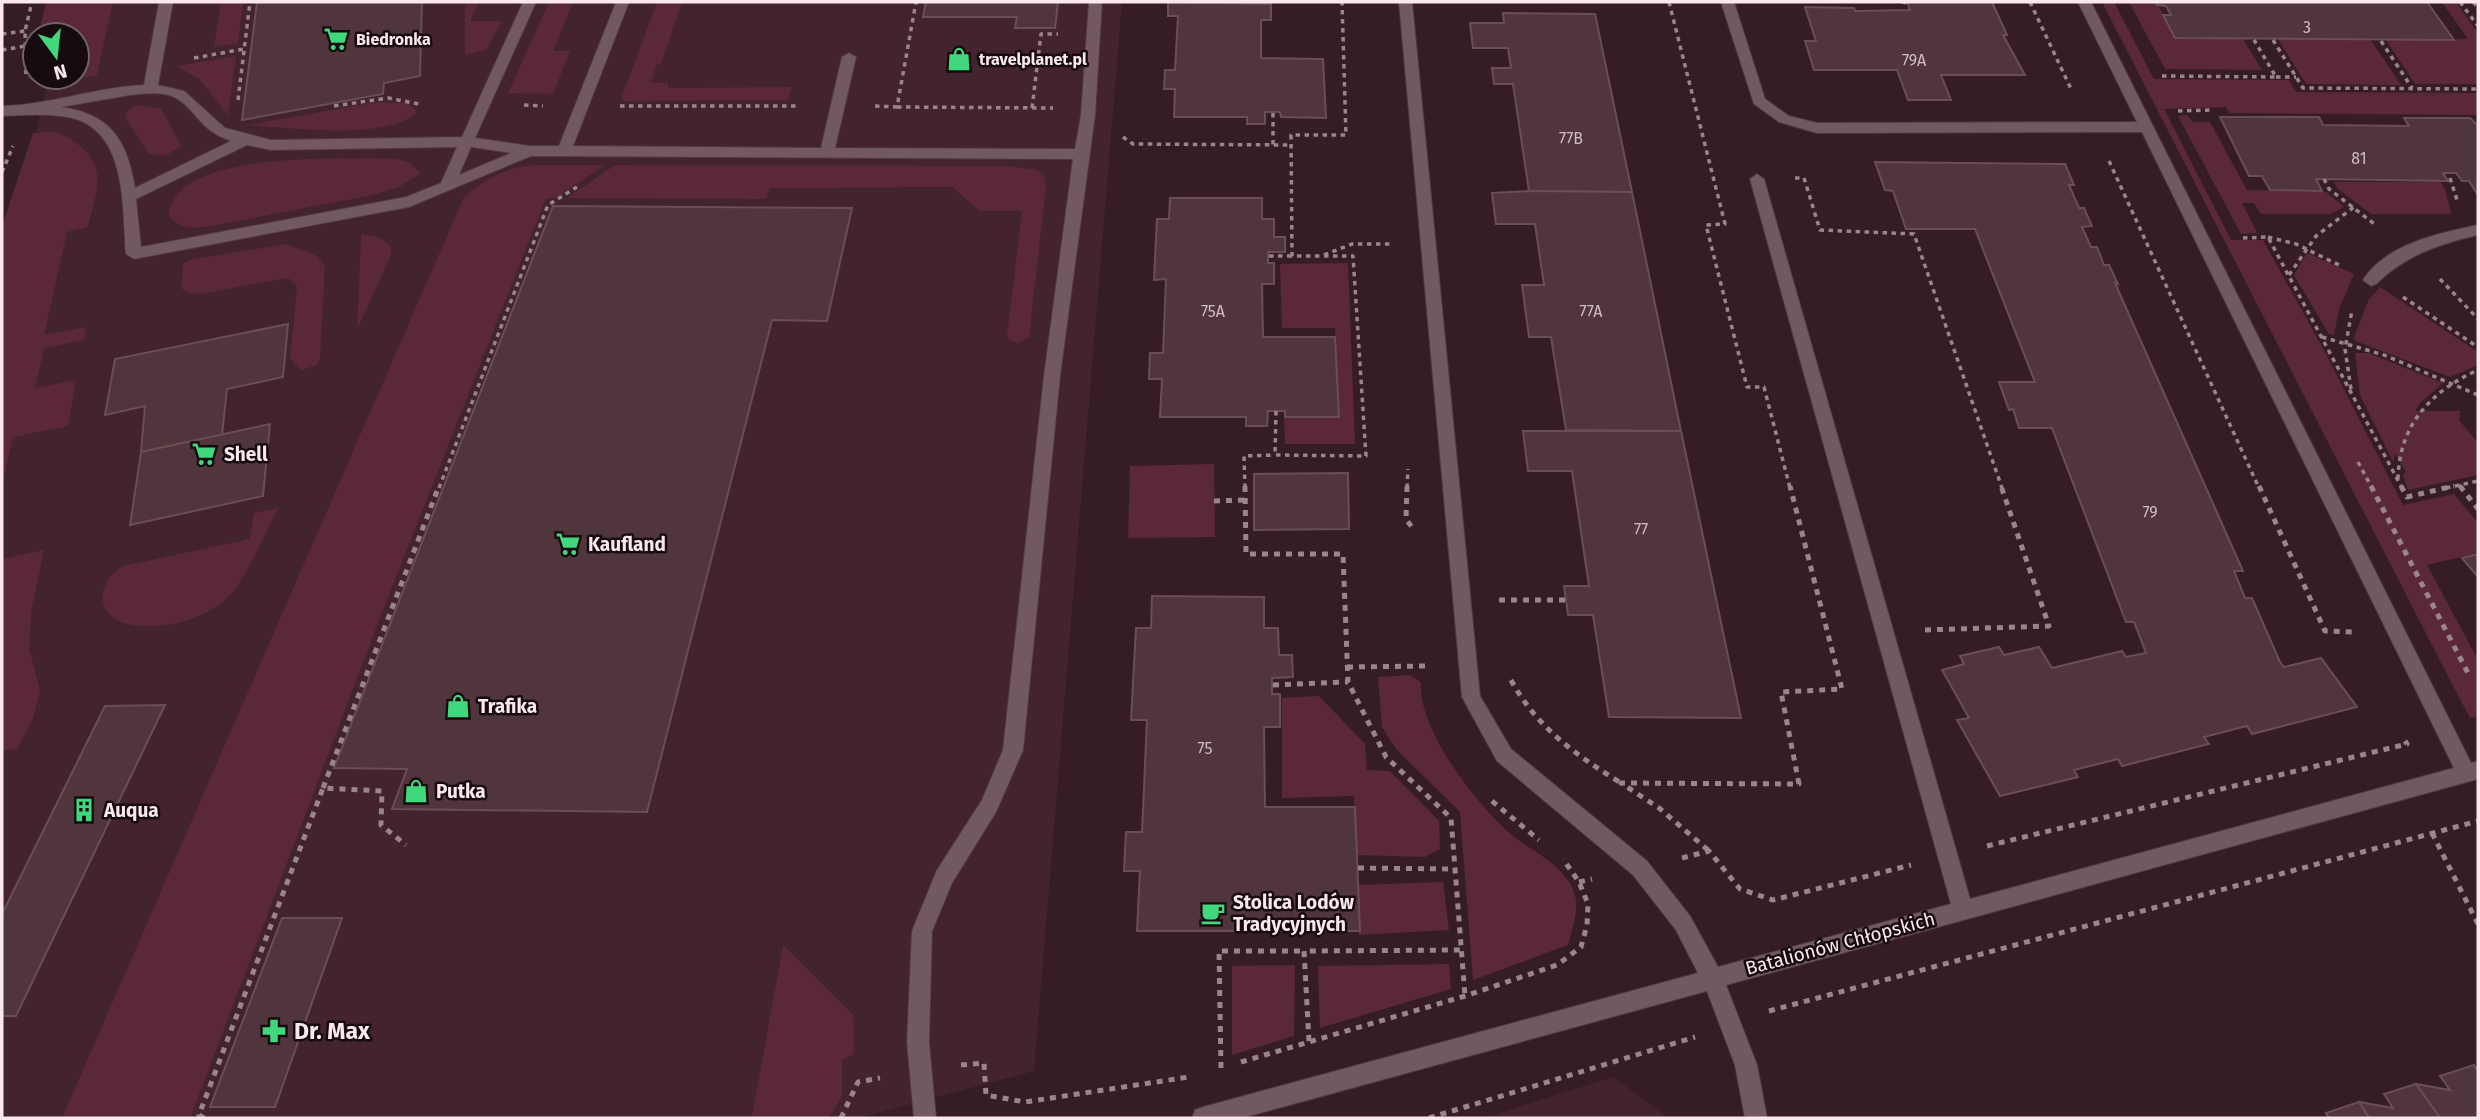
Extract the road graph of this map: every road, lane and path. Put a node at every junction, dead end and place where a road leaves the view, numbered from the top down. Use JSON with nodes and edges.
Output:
{"nodes":[{"id":1,"x":32,"y":2,"type":"edge"},
{"id":2,"x":166,"y":2,"type":"edge"},
{"id":3,"x":250,"y":2,"type":"edge"},
{"id":4,"x":530,"y":2,"type":"edge"},
{"id":5,"x":623,"y":2,"type":"edge"},
{"id":6,"x":916,"y":2,"type":"edge"},
{"id":7,"x":1096,"y":2,"type":"edge"},
{"id":8,"x":1342,"y":2,"type":"edge"},
{"id":9,"x":1405,"y":2,"type":"edge"},
{"id":10,"x":1669,"y":2,"type":"edge"},
{"id":11,"x":1727,"y":2,"type":"edge"},
{"id":12,"x":1902,"y":2,"type":"edge"},
{"id":13,"x":2030,"y":2,"type":"edge"},
{"id":14,"x":2085,"y":2,"type":"edge"},
{"id":15,"x":2460,"y":2,"type":"edge"},
{"id":16,"x":2473,"y":2,"type":"edge"},
{"id":17,"x":1907,"y":3,"type":"edge"},
{"id":18,"x":2478,"y":8,"type":"edge"},
{"id":19,"x":27,"y":21,"type":"edge"},
{"id":20,"x":2478,"y":26,"type":"edge"},
{"id":21,"x":21,"y":32,"type":"edge"},
{"id":22,"x":1093,"y":33,"type":"junction"},
{"id":23,"x":2,"y":34,"type":"edge"},
{"id":24,"x":2254,"y":40,"type":"dead end"},
{"id":25,"x":2273,"y":40,"type":"dead end"},
{"id":26,"x":2381,"y":41,"type":"dead end"},
{"id":27,"x":21,"y":47,"type":"edge"},
{"id":28,"x":244,"y":49,"type":"junction"},
{"id":29,"x":2,"y":50,"type":"edge"},
{"id":30,"x":849,"y":57,"type":"dead end"},
{"id":31,"x":190,"y":58,"type":"dead end"},
{"id":32,"x":2154,"y":76,"type":"dead end"},
{"id":33,"x":2276,"y":77,"type":"junction"},
{"id":34,"x":2296,"y":77,"type":"junction"},
{"id":35,"x":2412,"y":88,"type":"junction"},
{"id":36,"x":2478,"y":89,"type":"edge"},
{"id":37,"x":150,"y":90,"type":"junction"},
{"id":38,"x":2073,"y":93,"type":"dead end"},
{"id":39,"x":419,"y":104,"type":"dead end"},
{"id":40,"x":517,"y":105,"type":"dead end"},
{"id":41,"x":555,"y":106,"type":"dead end"},
{"id":42,"x":611,"y":106,"type":"dead end"},
{"id":43,"x":805,"y":106,"type":"dead end"},
{"id":44,"x":864,"y":106,"type":"dead end"},
{"id":45,"x":897,"y":107,"type":"junction"},
{"id":46,"x":324,"y":108,"type":"dead end"},
{"id":47,"x":1031,"y":108,"type":"junction"},
{"id":48,"x":1059,"y":108,"type":"dead end"},
{"id":49,"x":36,"y":109,"type":"junction"},
{"id":50,"x":2212,"y":110,"type":"dead end"},
{"id":51,"x":2,"y":111,"type":"edge"},
{"id":52,"x":237,"y":111,"type":"dead end"},
{"id":53,"x":2170,"y":111,"type":"dead end"},
{"id":54,"x":1273,"y":113,"type":"dead end"},
{"id":55,"x":2147,"y":127,"type":"junction"},
{"id":56,"x":1120,"y":135,"type":"dead end"},
{"id":57,"x":245,"y":140,"type":"junction"},
{"id":58,"x":467,"y":142,"type":"junction"},
{"id":59,"x":1273,"y":145,"type":"junction"},
{"id":60,"x":1291,"y":145,"type":"junction"},
{"id":61,"x":530,"y":151,"type":"junction"},
{"id":62,"x":565,"y":151,"type":"junction"},
{"id":63,"x":827,"y":152,"type":"junction"},
{"id":64,"x":3,"y":153,"type":"edge"},
{"id":65,"x":1082,"y":154,"type":"junction"},
{"id":66,"x":2107,"y":156,"type":"dead end"},
{"id":67,"x":2,"y":172,"type":"edge"},
{"id":68,"x":1757,"y":178,"type":"joint"},
{"id":69,"x":579,"y":186,"type":"dead end"},
{"id":70,"x":446,"y":188,"type":"junction"},
{"id":71,"x":128,"y":197,"type":"junction"},
{"id":72,"x":2354,"y":207,"type":"dead end"},
{"id":73,"x":2478,"y":230,"type":"edge"},
{"id":74,"x":2234,"y":238,"type":"dead end"},
{"id":75,"x":1395,"y":244,"type":"dead end"},
{"id":76,"x":1269,"y":256,"type":"dead end"},
{"id":77,"x":1292,"y":256,"type":"junction"},
{"id":78,"x":1322,"y":256,"type":"junction"},
{"id":79,"x":2289,"y":276,"type":"junction"},
{"id":80,"x":2371,"y":280,"type":"joint"},
{"id":81,"x":2320,"y":336,"type":"junction"},
{"id":82,"x":2343,"y":342,"type":"junction"},
{"id":83,"x":2478,"y":370,"type":"edge"},
{"id":84,"x":2450,"y":383,"type":"junction"},
{"id":85,"x":2478,"y":395,"type":"edge"},
{"id":86,"x":2353,"y":397,"type":"junction"},
{"id":87,"x":1276,"y":411,"type":"dead end"},
{"id":88,"x":1275,"y":456,"type":"junction"},
{"id":89,"x":1409,"y":467,"type":"dead end"},
{"id":90,"x":2399,"y":481,"type":"junction"},
{"id":91,"x":2478,"y":481,"type":"edge"},
{"id":92,"x":2459,"y":485,"type":"junction"},
{"id":93,"x":1244,"y":500,"type":"junction"},
{"id":94,"x":1214,"y":501,"type":"dead end"},
{"id":95,"x":2478,"y":509,"type":"edge"},
{"id":96,"x":1416,"y":540,"type":"dead end"},
{"id":97,"x":1566,"y":600,"type":"dead end"},
{"id":98,"x":1495,"y":611,"type":"dead end"},
{"id":99,"x":2367,"y":632,"type":"dead end"},
{"id":100,"x":1922,"y":636,"type":"dead end"},
{"id":101,"x":1426,"y":653,"type":"dead end"},
{"id":102,"x":1427,"y":666,"type":"junction"},
{"id":103,"x":1347,"y":667,"type":"junction"},
{"id":104,"x":1506,"y":668,"type":"dead end"},
{"id":105,"x":1430,"y":678,"type":"dead end"},
{"id":106,"x":1348,"y":682,"type":"junction"},
{"id":107,"x":1272,"y":685,"type":"dead end"},
{"id":108,"x":2402,"y":733,"type":"dead end"},
{"id":109,"x":2472,"y":772,"type":"edge"},
{"id":110,"x":1621,"y":782,"type":"junction"},
{"id":111,"x":323,"y":788,"type":"junction"},
{"id":112,"x":1491,"y":799,"type":"dead end"},
{"id":113,"x":2478,"y":821,"type":"edge"},
{"id":114,"x":2432,"y":833,"type":"junction"},
{"id":115,"x":1541,"y":841,"type":"dead end"},
{"id":116,"x":406,"y":845,"type":"dead end"},
{"id":117,"x":1709,"y":851,"type":"junction"},
{"id":118,"x":1947,"y":856,"type":"junction"},
{"id":119,"x":1562,"y":857,"type":"dead end"},
{"id":120,"x":1358,"y":868,"type":"dead end"},
{"id":121,"x":1640,"y":868,"type":"junction"},
{"id":122,"x":1454,"y":869,"type":"junction"},
{"id":123,"x":1579,"y":883,"type":"junction"},
{"id":124,"x":1963,"y":910,"type":"junction"},
{"id":125,"x":2478,"y":924,"type":"edge"},
{"id":126,"x":1461,"y":950,"type":"junction"},
{"id":127,"x":1304,"y":951,"type":"junction"},
{"id":128,"x":1713,"y":978,"type":"junction"},
{"id":129,"x":1465,"y":996,"type":"junction"},
{"id":130,"x":1772,"y":1010,"type":"dead end"},
{"id":131,"x":1689,"y":1038,"type":"dead end"},
{"id":132,"x":1309,"y":1042,"type":"junction"},
{"id":133,"x":1221,"y":1068,"type":"junction"},
{"id":134,"x":919,"y":1069,"type":"junction"},
{"id":135,"x":1209,"y":1071,"type":"dead end"},
{"id":136,"x":1197,"y":1074,"type":"dead end"},
{"id":137,"x":204,"y":1118,"type":"edge"},
{"id":138,"x":841,"y":1118,"type":"edge"},
{"id":139,"x":925,"y":1118,"type":"edge"},
{"id":140,"x":1203,"y":1118,"type":"edge"},
{"id":141,"x":1429,"y":1118,"type":"edge"},
{"id":142,"x":1756,"y":1118,"type":"edge"}],
"edges":[{"from":1,"to":19,"type":"path"},
{"from":2,"to":37,"type":"street"},
{"from":3,"to":28,"type":"path"},
{"from":4,"to":58,"type":"street"},
{"from":5,"to":62,"type":"street"},
{"from":6,"to":45,"type":"path"},
{"from":7,"to":22,"type":"street"},
{"from":8,"to":60,"type":"path"},
{"from":9,"to":121,"type":"street"},
{"from":10,"to":110,"type":"path"},
{"from":11,"to":55,"type":"street"},
{"from":12,"to":17,"type":"path"},
{"from":13,"to":38,"type":"path"},
{"from":14,"to":55,"type":"street"},
{"from":15,"to":20,"type":"path"},
{"from":16,"to":18,"type":"path"},
{"from":21,"to":23,"type":"path"},
{"from":22,"to":47,"type":"path"},
{"from":22,"to":65,"type":"street"},
{"from":24,"to":33,"type":"path"},
{"from":25,"to":34,"type":"path"},
{"from":26,"to":35,"type":"path"},
{"from":27,"to":29,"type":"path"},
{"from":28,"to":31,"type":"path"},
{"from":28,"to":52,"type":"path"},
{"from":30,"to":63,"type":"street"},
{"from":32,"to":33,"type":"path"},
{"from":33,"to":34,"type":"path"},
{"from":34,"to":35,"type":"path"},
{"from":35,"to":36,"type":"path"},
{"from":37,"to":49,"type":"street"},
{"from":37,"to":57,"type":"street"},
{"from":39,"to":46,"type":"path"},
{"from":40,"to":41,"type":"path"},
{"from":42,"to":43,"type":"path"},
{"from":44,"to":45,"type":"path"},
{"from":45,"to":47,"type":"path"},
{"from":47,"to":48,"type":"path"},
{"from":49,"to":51,"type":"street"},
{"from":49,"to":71,"type":"street"},
{"from":50,"to":53,"type":"path"},
{"from":54,"to":59,"type":"path"},
{"from":55,"to":109,"type":"street"},
{"from":56,"to":59,"type":"path"},
{"from":57,"to":58,"type":"street"},
{"from":57,"to":71,"type":"street"},
{"from":58,"to":61,"type":"street"},
{"from":58,"to":70,"type":"street"},
{"from":59,"to":60,"type":"path"},
{"from":60,"to":77,"type":"path"},
{"from":61,"to":62,"type":"street"},
{"from":61,"to":70,"type":"street"},
{"from":62,"to":63,"type":"street"},
{"from":63,"to":65,"type":"street"},
{"from":64,"to":67,"type":"path"},
{"from":65,"to":134,"type":"street"},
{"from":66,"to":99,"type":"path"},
{"from":68,"to":100,"type":"path"},
{"from":68,"to":118,"type":"street"},
{"from":69,"to":111,"type":"path"},
{"from":70,"to":71,"type":"street"},
{"from":72,"to":79,"type":"path"},
{"from":73,"to":80,"type":"street"},
{"from":74,"to":79,"type":"path"},
{"from":75,"to":78,"type":"path"},
{"from":76,"to":77,"type":"path"},
{"from":77,"to":78,"type":"path"},
{"from":78,"to":88,"type":"path"},
{"from":79,"to":81,"type":"path"},
{"from":80,"to":82,"type":"path"},
{"from":81,"to":82,"type":"path"},
{"from":81,"to":86,"type":"path"},
{"from":82,"to":84,"type":"path"},
{"from":82,"to":86,"type":"path"},
{"from":83,"to":84,"type":"path"},
{"from":84,"to":85,"type":"path"},
{"from":84,"to":90,"type":"path"},
{"from":86,"to":90,"type":"path"},
{"from":87,"to":88,"type":"path"},
{"from":88,"to":93,"type":"path"},
{"from":89,"to":96,"type":"path"},
{"from":90,"to":92,"type":"path"},
{"from":91,"to":92,"type":"path"},
{"from":92,"to":95,"type":"path"},
{"from":93,"to":94,"type":"path"},
{"from":93,"to":103,"type":"path"},
{"from":97,"to":98,"type":"path"},
{"from":101,"to":102,"type":"path"},
{"from":102,"to":103,"type":"path"},
{"from":102,"to":105,"type":"path"},
{"from":103,"to":106,"type":"path"},
{"from":104,"to":110,"type":"path"},
{"from":106,"to":107,"type":"path"},
{"from":106,"to":122,"type":"path"},
{"from":108,"to":118,"type":"path"},
{"from":109,"to":124,"type":"street","name":"Batalionów Chłopskich"},
{"from":110,"to":117,"type":"path"},
{"from":111,"to":116,"type":"path"},
{"from":111,"to":137,"type":"path"},
{"from":112,"to":115,"type":"path"},
{"from":113,"to":114,"type":"path"},
{"from":114,"to":125,"type":"path"},
{"from":114,"to":130,"type":"path"},
{"from":117,"to":118,"type":"path"},
{"from":117,"to":121,"type":"path"},
{"from":118,"to":124,"type":"street"},
{"from":119,"to":123,"type":"path"},
{"from":120,"to":122,"type":"path"},
{"from":121,"to":123,"type":"path"},
{"from":121,"to":128,"type":"street"},
{"from":122,"to":126,"type":"path"},
{"from":123,"to":129,"type":"path"},
{"from":124,"to":128,"type":"street","name":"Batalionów Chłopskich"},
{"from":126,"to":127,"type":"path"},
{"from":126,"to":129,"type":"path"},
{"from":127,"to":132,"type":"path"},
{"from":127,"to":133,"type":"path"},
{"from":128,"to":140,"type":"street","name":"Batalionów Chłopskich"},
{"from":128,"to":142,"type":"street"},
{"from":129,"to":132,"type":"path"},
{"from":131,"to":141,"type":"path"},
{"from":132,"to":133,"type":"path"},
{"from":133,"to":135,"type":"path"},
{"from":134,"to":136,"type":"path"},
{"from":134,"to":138,"type":"path"},
{"from":134,"to":139,"type":"street"}]}
